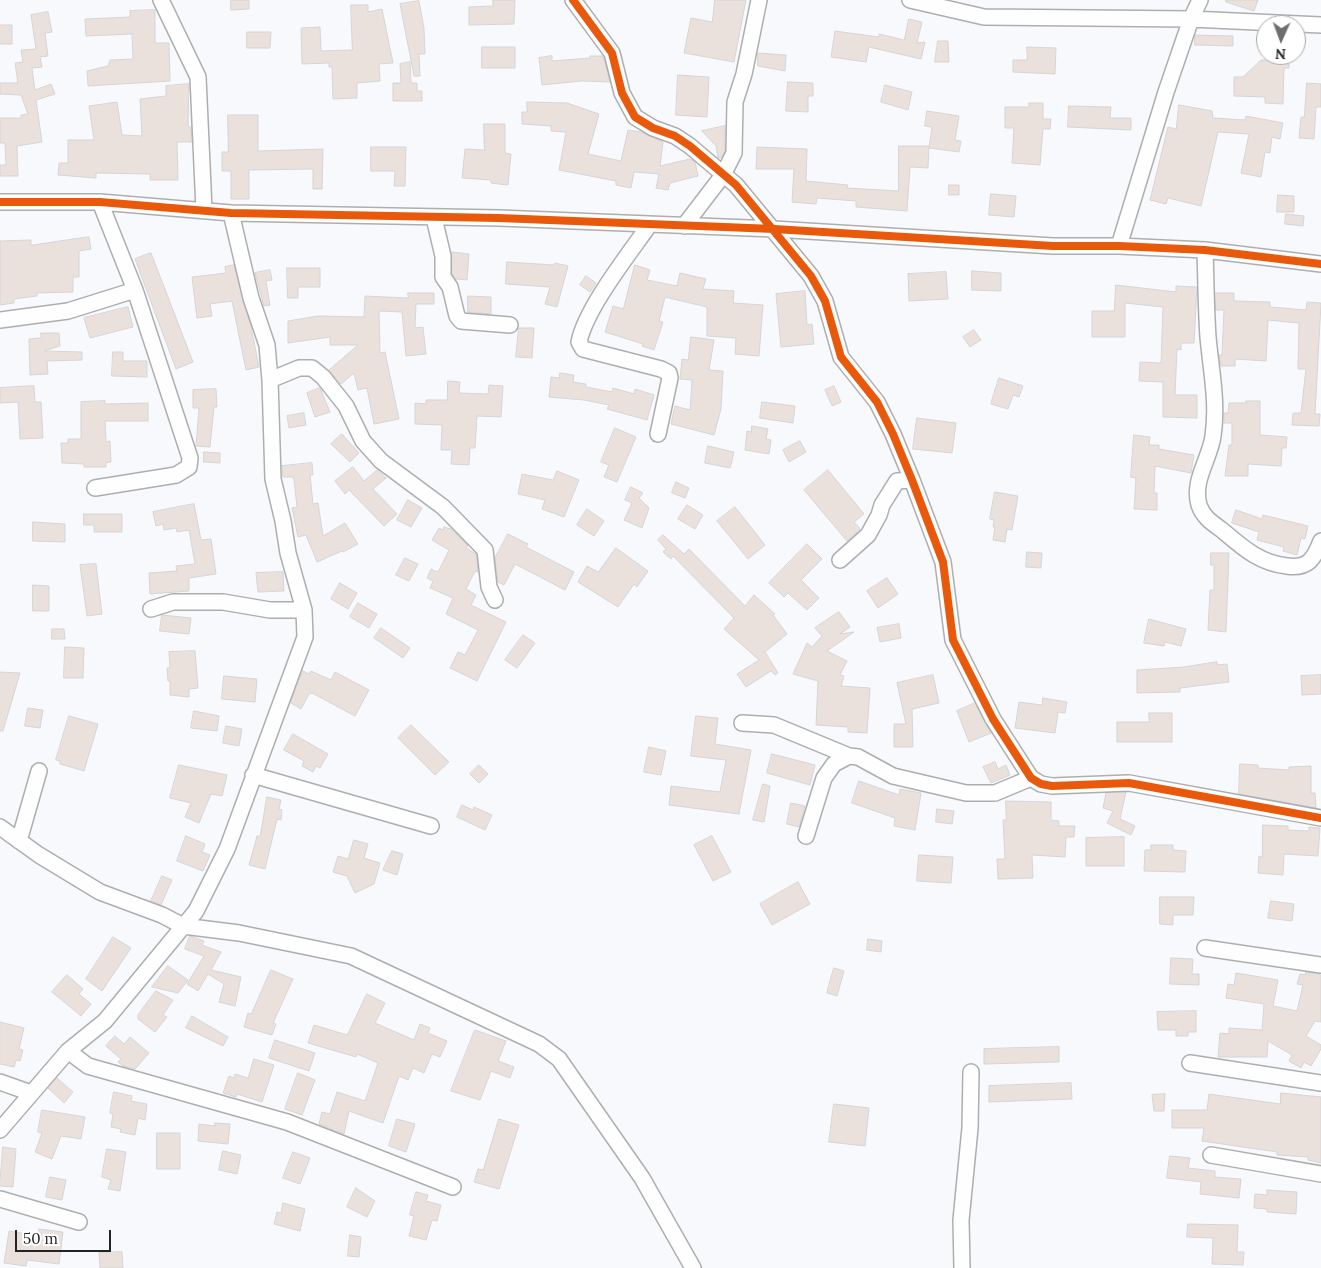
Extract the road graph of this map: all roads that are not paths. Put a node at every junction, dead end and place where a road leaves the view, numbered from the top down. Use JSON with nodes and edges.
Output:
{"nodes":[{"id":1,"x":161,"y":0,"type":"edge"},
{"id":2,"x":573,"y":0,"type":"edge"},
{"id":3,"x":758,"y":0,"type":"edge"},
{"id":4,"x":910,"y":0,"type":"edge"},
{"id":5,"x":1200,"y":0,"type":"edge"},
{"id":6,"x":1191,"y":19,"type":"junction"},
{"id":7,"x":1321,"y":25,"type":"edge"},
{"id":8,"x":723,"y":175,"type":"junction"},
{"id":9,"x":0,"y":202,"type":"edge"},
{"id":10,"x":100,"y":202,"type":"junction"},
{"id":11,"x":204,"y":210,"type":"junction"},
{"id":12,"x":231,"y":213,"type":"junction"},
{"id":13,"x":434,"y":218,"type":"junction"},
{"id":14,"x":650,"y":224,"type":"junction"},
{"id":15,"x":684,"y":226,"type":"junction"},
{"id":16,"x":774,"y":229,"type":"junction"},
{"id":17,"x":1119,"y":246,"type":"junction"},
{"id":18,"x":1205,"y":250,"type":"junction"},
{"id":19,"x":1321,"y":264,"type":"edge"},
{"id":20,"x":135,"y":290,"type":"junction"},
{"id":21,"x":0,"y":320,"type":"edge"},
{"id":22,"x":510,"y":325,"type":"dead end"},
{"id":23,"x":270,"y":380,"type":"junction"},
{"id":24,"x":658,"y":434,"type":"dead end"},
{"id":25,"x":912,"y":480,"type":"junction"},
{"id":26,"x":95,"y":488,"type":"dead end"},
{"id":27,"x":1321,"y":541,"type":"edge"},
{"id":28,"x":840,"y":560,"type":"dead end"},
{"id":29,"x":495,"y":600,"type":"dead end"},
{"id":30,"x":151,"y":609,"type":"dead end"},
{"id":31,"x":304,"y":610,"type":"junction"},
{"id":32,"x":742,"y":723,"type":"dead end"},
{"id":33,"x":849,"y":756,"type":"junction"},
{"id":34,"x":39,"y":771,"type":"dead end"},
{"id":35,"x":252,"y":775,"type":"junction"},
{"id":36,"x":1032,"y":778,"type":"junction"},
{"id":37,"x":1321,"y":818,"type":"edge"},
{"id":38,"x":0,"y":826,"type":"edge"},
{"id":39,"x":431,"y":826,"type":"dead end"},
{"id":40,"x":806,"y":836,"type":"dead end"},
{"id":41,"x":19,"y":841,"type":"junction"},
{"id":42,"x":183,"y":926,"type":"junction"},
{"id":43,"x":1205,"y":948,"type":"dead end"},
{"id":44,"x":1321,"y":965,"type":"edge"},
{"id":45,"x":68,"y":1051,"type":"junction"},
{"id":46,"x":1190,"y":1063,"type":"dead end"},
{"id":47,"x":971,"y":1072,"type":"dead end"},
{"id":48,"x":0,"y":1082,"type":"edge"},
{"id":49,"x":1321,"y":1083,"type":"edge"},
{"id":50,"x":31,"y":1093,"type":"junction"},
{"id":51,"x":0,"y":1130,"type":"edge"},
{"id":52,"x":1211,"y":1155,"type":"dead end"},
{"id":53,"x":1321,"y":1174,"type":"edge"},
{"id":54,"x":453,"y":1187,"type":"dead end"},
{"id":55,"x":0,"y":1199,"type":"edge"},
{"id":56,"x":79,"y":1222,"type":"dead end"},
{"id":57,"x":692,"y":1268,"type":"edge"},
{"id":58,"x":962,"y":1268,"type":"edge"}],
"edges":[{"from":1,"to":11,"type":"street"},
{"from":2,"to":8,"type":"street"},
{"from":3,"to":8,"type":"street"},
{"from":4,"to":6,"type":"street"},
{"from":5,"to":6,"type":"street"},
{"from":6,"to":7,"type":"street"},
{"from":6,"to":17,"type":"street"},
{"from":8,"to":15,"type":"street"},
{"from":8,"to":16,"type":"street"},
{"from":9,"to":10,"type":"street"},
{"from":10,"to":11,"type":"street"},
{"from":10,"to":20,"type":"street"},
{"from":11,"to":12,"type":"street"},
{"from":12,"to":13,"type":"street"},
{"from":12,"to":23,"type":"street"},
{"from":13,"to":14,"type":"street"},
{"from":13,"to":22,"type":"street"},
{"from":14,"to":15,"type":"street"},
{"from":14,"to":24,"type":"street"},
{"from":15,"to":16,"type":"street"},
{"from":16,"to":17,"type":"street"},
{"from":16,"to":25,"type":"street"},
{"from":17,"to":18,"type":"street"},
{"from":18,"to":19,"type":"street"},
{"from":18,"to":27,"type":"street"},
{"from":20,"to":21,"type":"street"},
{"from":20,"to":26,"type":"street"},
{"from":23,"to":29,"type":"street"},
{"from":23,"to":31,"type":"street"},
{"from":25,"to":28,"type":"street"},
{"from":25,"to":36,"type":"street"},
{"from":30,"to":31,"type":"street"},
{"from":31,"to":35,"type":"street"},
{"from":32,"to":33,"type":"street"},
{"from":33,"to":36,"type":"street"},
{"from":33,"to":40,"type":"street"},
{"from":34,"to":41,"type":"street"},
{"from":35,"to":39,"type":"street"},
{"from":35,"to":42,"type":"street"},
{"from":36,"to":37,"type":"street"},
{"from":38,"to":41,"type":"street"},
{"from":41,"to":42,"type":"street"},
{"from":42,"to":45,"type":"street"},
{"from":42,"to":57,"type":"street"},
{"from":43,"to":44,"type":"street"},
{"from":45,"to":50,"type":"street"},
{"from":45,"to":54,"type":"street"},
{"from":46,"to":49,"type":"street"},
{"from":47,"to":58,"type":"street"},
{"from":48,"to":50,"type":"street"},
{"from":50,"to":51,"type":"street"},
{"from":52,"to":53,"type":"street"},
{"from":55,"to":56,"type":"street"}]}
